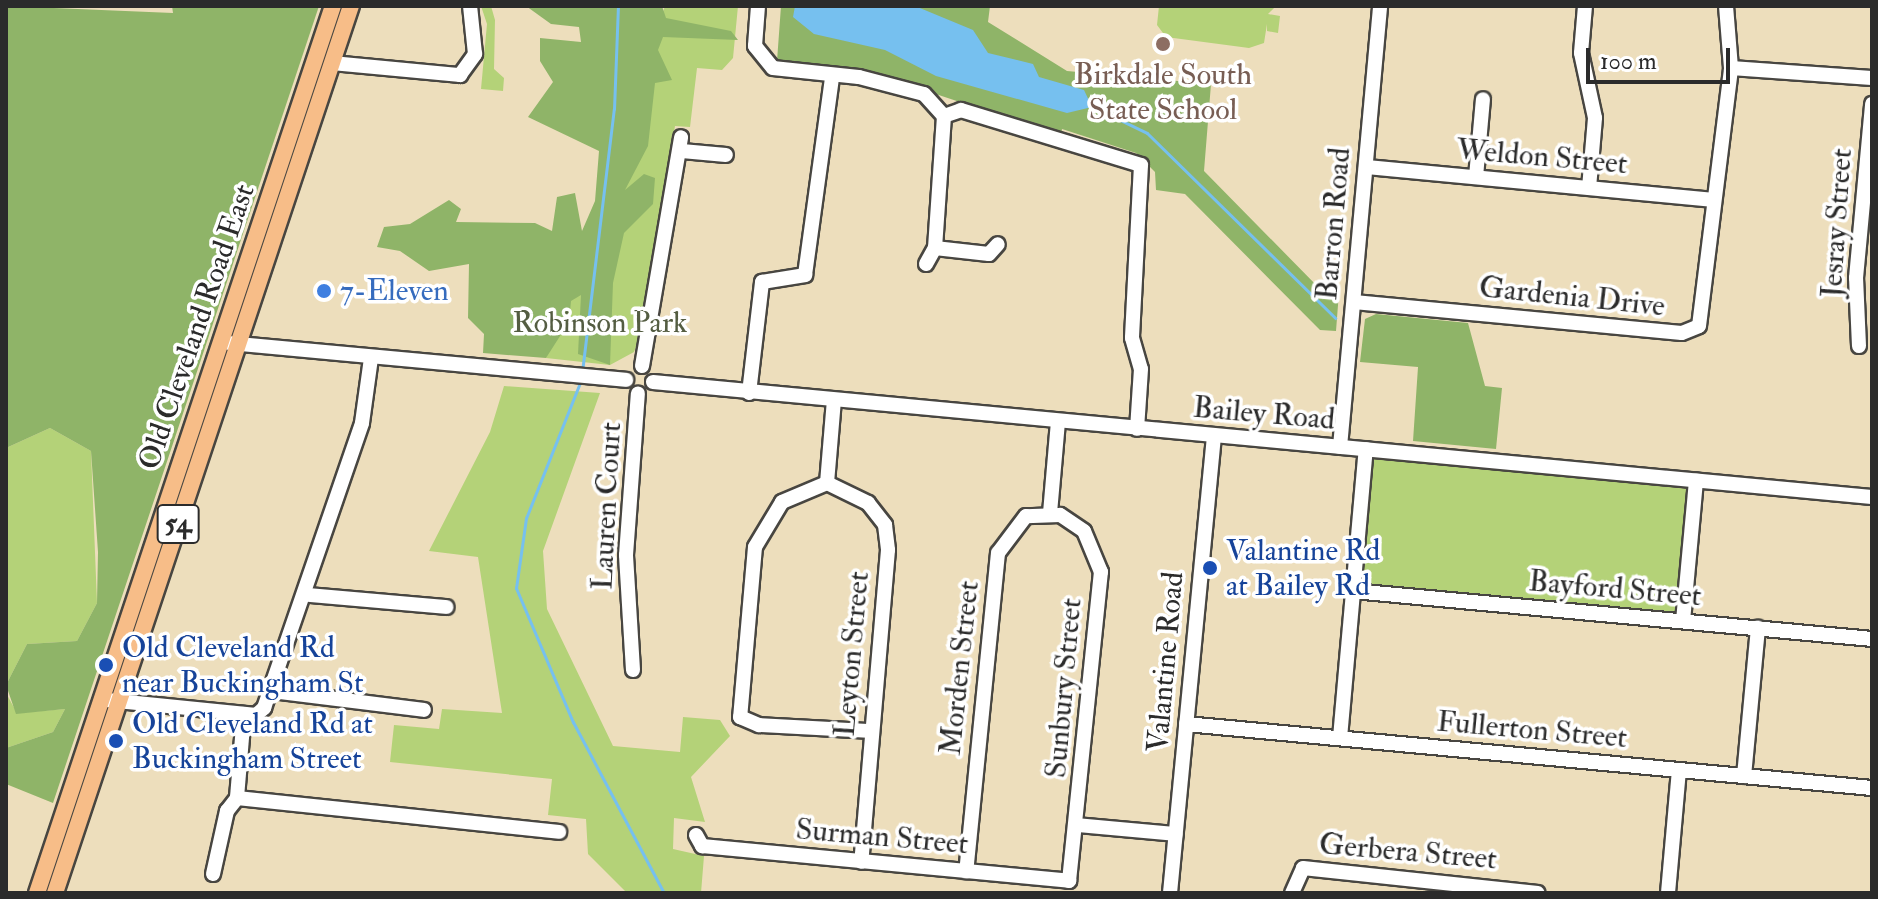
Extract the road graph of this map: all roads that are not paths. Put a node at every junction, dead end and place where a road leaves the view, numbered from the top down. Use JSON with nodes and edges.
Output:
{"nodes":[{"id":1,"x":333,"y":6,"type":"edge"},
{"id":2,"x":351,"y":6,"type":"edge"},
{"id":3,"x":470,"y":6,"type":"edge"},
{"id":4,"x":758,"y":6,"type":"edge"},
{"id":5,"x":1380,"y":6,"type":"edge"},
{"id":6,"x":1585,"y":6,"type":"edge"},
{"id":7,"x":1726,"y":6,"type":"edge"},
{"id":8,"x":332,"y":63,"type":"junction"},
{"id":9,"x":1731,"y":68,"type":"junction"},
{"id":10,"x":832,"y":77,"type":"junction"},
{"id":11,"x":1872,"y":78,"type":"edge"},
{"id":12,"x":1483,"y":99,"type":"dead end"},
{"id":13,"x":1872,"y":104,"type":"edge"},
{"id":14,"x":944,"y":116,"type":"junction"},
{"id":15,"x":726,"y":155,"type":"dead end"},
{"id":16,"x":1366,"y":167,"type":"junction"},
{"id":17,"x":1476,"y":177,"type":"junction"},
{"id":18,"x":1589,"y":188,"type":"junction"},
{"id":19,"x":1712,"y":200,"type":"junction"},
{"id":20,"x":935,"y":248,"type":"junction"},
{"id":21,"x":994,"y":255,"type":"dead end"},
{"id":22,"x":926,"y":264,"type":"dead end"},
{"id":23,"x":1354,"y":302,"type":"junction"},
{"id":24,"x":230,"y":344,"type":"junction"},
{"id":25,"x":1859,"y":346,"type":"dead end"},
{"id":26,"x":371,"y":358,"type":"junction"},
{"id":27,"x":642,"y":366,"type":"junction"},
{"id":28,"x":626,"y":380,"type":"junction"},
{"id":29,"x":653,"y":382,"type":"junction"},
{"id":30,"x":638,"y":393,"type":"junction"},
{"id":31,"x":749,"y":393,"type":"junction"},
{"id":32,"x":834,"y":400,"type":"junction"},
{"id":33,"x":1058,"y":422,"type":"junction"},
{"id":34,"x":1137,"y":429,"type":"junction"},
{"id":35,"x":1214,"y":436,"type":"junction"},
{"id":36,"x":1340,"y":447,"type":"junction"},
{"id":37,"x":1366,"y":449,"type":"junction"},
{"id":38,"x":1696,"y":481,"type":"junction"},
{"id":39,"x":827,"y":483,"type":"junction"},
{"id":40,"x":1872,"y":497,"type":"edge"},
{"id":41,"x":1055,"y":514,"type":"junction"},
{"id":42,"x":1353,"y":591,"type":"junction"},
{"id":43,"x":309,"y":595,"type":"junction"},
{"id":44,"x":446,"y":607,"type":"dead end"},
{"id":45,"x":1683,"y":621,"type":"junction"},
{"id":46,"x":1758,"y":628,"type":"junction"},
{"id":47,"x":1872,"y":639,"type":"edge"},
{"id":48,"x":633,"y":670,"type":"dead end"},
{"id":49,"x":272,"y":691,"type":"junction"},
{"id":50,"x":110,"y":700,"type":"junction"},
{"id":51,"x":424,"y":710,"type":"dead end"},
{"id":52,"x":250,"y":714,"type":"junction"},
{"id":53,"x":1186,"y":724,"type":"junction"},
{"id":54,"x":870,"y":731,"type":"junction"},
{"id":55,"x":1340,"y":738,"type":"junction"},
{"id":56,"x":1679,"y":770,"type":"junction"},
{"id":57,"x":1744,"y":776,"type":"junction"},
{"id":58,"x":1872,"y":788,"type":"edge"},
{"id":59,"x":237,"y":798,"type":"junction"},
{"id":60,"x":1077,"y":825,"type":"junction"},
{"id":61,"x":559,"y":832,"type":"dead end"},
{"id":62,"x":1176,"y":834,"type":"junction"},
{"id":63,"x":696,"y":835,"type":"dead end"},
{"id":64,"x":861,"y":862,"type":"junction"},
{"id":65,"x":966,"y":871,"type":"junction"},
{"id":66,"x":213,"y":874,"type":"dead end"},
{"id":67,"x":1069,"y":881,"type":"joint"},
{"id":68,"x":37,"y":893,"type":"edge"},
{"id":69,"x":55,"y":893,"type":"edge"},
{"id":70,"x":1170,"y":893,"type":"edge"},
{"id":71,"x":1292,"y":893,"type":"edge"},
{"id":72,"x":1538,"y":893,"type":"edge"},
{"id":73,"x":1668,"y":893,"type":"edge"}],
"edges":[{"from":1,"to":24,"type":"main road","name":"Old Cleveland Road East","number":"54"},
{"from":2,"to":8,"type":"main road","name":"Old Cleveland Road East","number":"54"},
{"from":3,"to":8,"type":"street"},
{"from":4,"to":10,"type":"street"},
{"from":5,"to":16,"type":"street","name":"Barron Road"},
{"from":6,"to":18,"type":"street"},
{"from":7,"to":9,"type":"street","name":"Gardenia Drive"},
{"from":8,"to":24,"type":"main road","name":"Old Cleveland Road East","number":"54"},
{"from":9,"to":11,"type":"street"},
{"from":9,"to":19,"type":"street","name":"Gardenia Drive"},
{"from":10,"to":14,"type":"street"},
{"from":10,"to":31,"type":"street"},
{"from":12,"to":17,"type":"street"},
{"from":13,"to":25,"type":"street","name":"Jesray Street"},
{"from":14,"to":20,"type":"street"},
{"from":14,"to":34,"type":"street"},
{"from":15,"to":27,"type":"street"},
{"from":16,"to":17,"type":"street","name":"Weldon Street"},
{"from":16,"to":23,"type":"street","name":"Barron Road"},
{"from":17,"to":18,"type":"street","name":"Weldon Street"},
{"from":18,"to":19,"type":"street","name":"Weldon Street"},
{"from":19,"to":23,"type":"street","name":"Gardenia Drive"},
{"from":20,"to":21,"type":"street"},
{"from":20,"to":22,"type":"street"},
{"from":23,"to":36,"type":"street","name":"Barron Road"},
{"from":24,"to":26,"type":"street"},
{"from":24,"to":50,"type":"main road","name":"Old Cleveland Road East","number":"54"},
{"from":26,"to":28,"type":"street"},
{"from":26,"to":43,"type":"street"},
{"from":27,"to":28,"type":"street"},
{"from":27,"to":29,"type":"street"},
{"from":28,"to":30,"type":"street"},
{"from":29,"to":30,"type":"street"},
{"from":29,"to":31,"type":"street","name":"Bailey Road"},
{"from":30,"to":48,"type":"street","name":"Lauren Court"},
{"from":31,"to":32,"type":"street","name":"Bailey Road"},
{"from":32,"to":33,"type":"street","name":"Bailey Road"},
{"from":32,"to":39,"type":"street"},
{"from":33,"to":34,"type":"street","name":"Bailey Road"},
{"from":33,"to":41,"type":"street"},
{"from":34,"to":35,"type":"street","name":"Bailey Road"},
{"from":35,"to":36,"type":"street","name":"Bailey Road"},
{"from":35,"to":53,"type":"street","name":"Valantine Road"},
{"from":36,"to":37,"type":"street","name":"Bailey Road"},
{"from":37,"to":38,"type":"street","name":"Bailey Road"},
{"from":37,"to":42,"type":"street"},
{"from":38,"to":40,"type":"street","name":"Bailey Road"},
{"from":38,"to":45,"type":"street"},
{"from":39,"to":54,"type":"street","name":"Leyton Street"},
{"from":39,"to":54,"type":"street"},
{"from":41,"to":60,"type":"street","name":"Sunbury Street"},
{"from":41,"to":65,"type":"street","name":"Morden Street"},
{"from":42,"to":45,"type":"street","name":"Bayford Street"},
{"from":42,"to":55,"type":"street"},
{"from":43,"to":44,"type":"street"},
{"from":43,"to":49,"type":"street"},
{"from":45,"to":46,"type":"street","name":"Bayford Street"},
{"from":46,"to":47,"type":"street","name":"Bayford Street"},
{"from":46,"to":57,"type":"street"},
{"from":49,"to":51,"type":"street"},
{"from":49,"to":52,"type":"street"},
{"from":50,"to":52,"type":"street"},
{"from":50,"to":68,"type":"main road","name":"Old Cleveland Road East","number":"54"},
{"from":50,"to":69,"type":"main road","name":"Old Cleveland Road East","number":"54"},
{"from":52,"to":59,"type":"street"},
{"from":53,"to":55,"type":"street","name":"Fullerton Street"},
{"from":53,"to":62,"type":"street","name":"Valantine Road"},
{"from":54,"to":64,"type":"street","name":"Leyton Street"},
{"from":55,"to":56,"type":"street","name":"Fullerton Street"},
{"from":56,"to":57,"type":"street","name":"Fullerton Street"},
{"from":56,"to":73,"type":"street"},
{"from":57,"to":58,"type":"street","name":"Fullerton Street"},
{"from":59,"to":61,"type":"street"},
{"from":59,"to":66,"type":"street"},
{"from":60,"to":62,"type":"street"},
{"from":60,"to":67,"type":"street","name":"Sunbury Street"},
{"from":62,"to":70,"type":"street","name":"Valantine Road"},
{"from":63,"to":64,"type":"street","name":"Surman Street"},
{"from":64,"to":65,"type":"street","name":"Surman Street"},
{"from":65,"to":67,"type":"street","name":"Surman Street"},
{"from":71,"to":72,"type":"street","name":"Gerbera Street"}]}
